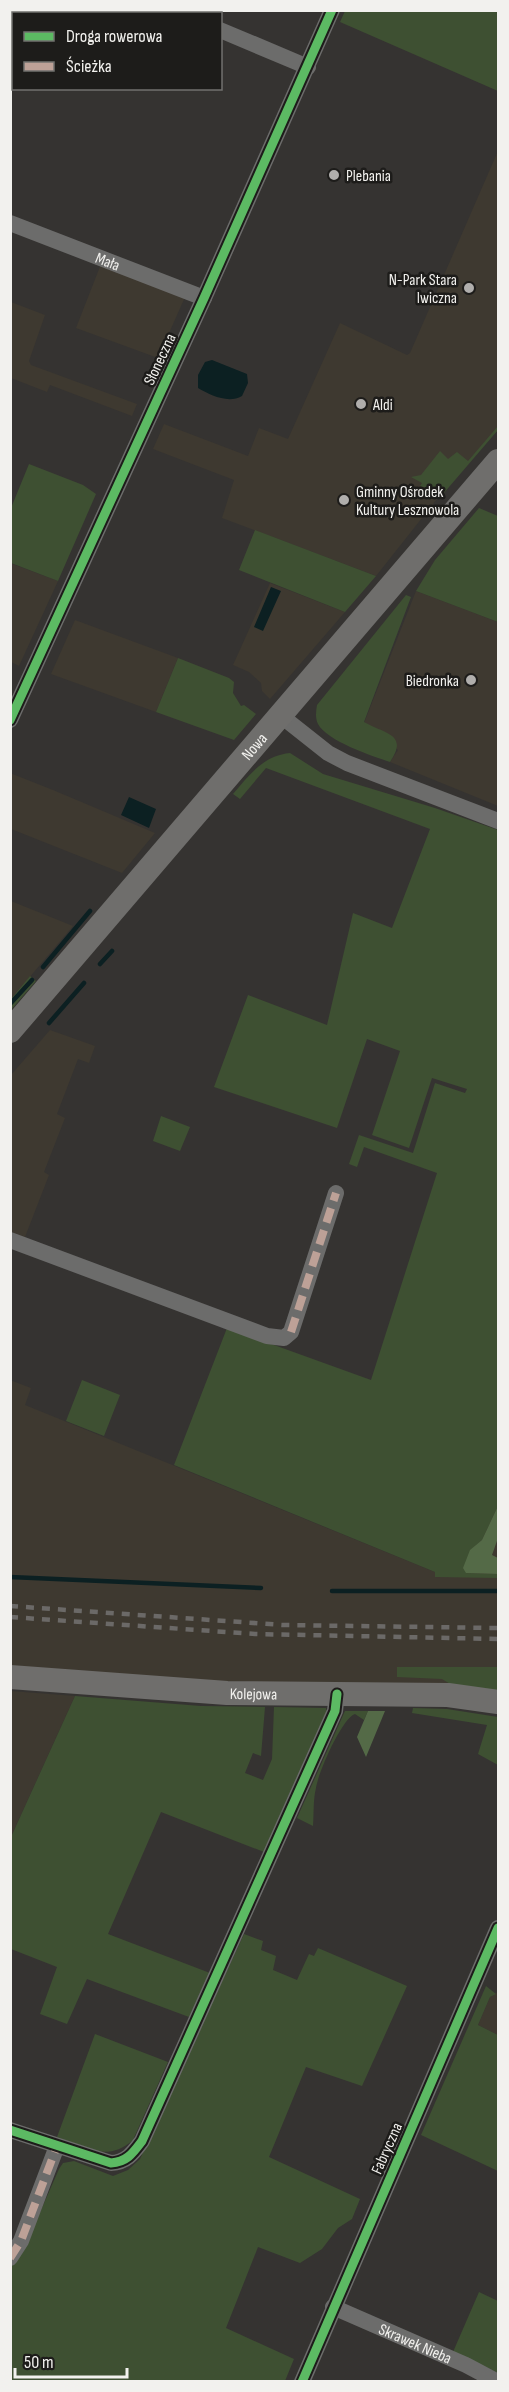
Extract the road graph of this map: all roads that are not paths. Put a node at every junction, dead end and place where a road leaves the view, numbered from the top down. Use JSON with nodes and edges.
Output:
{"nodes":[{"id":1,"x":332,"y":10,"type":"edge"},
{"id":2,"x":222,"y":31,"type":"edge"},
{"id":3,"x":308,"y":67,"type":"junction"},
{"id":4,"x":10,"y":223,"type":"edge"},
{"id":5,"x":204,"y":298,"type":"junction"},
{"id":6,"x":498,"y":461,"type":"edge"},
{"id":7,"x":280,"y":715,"type":"junction"},
{"id":8,"x":10,"y":720,"type":"edge"},
{"id":9,"x":498,"y":821,"type":"edge"},
{"id":10,"x":10,"y":1031,"type":"edge"},
{"id":11,"x":336,"y":1193,"type":"dead end"},
{"id":12,"x":10,"y":1240,"type":"edge"},
{"id":13,"x":10,"y":1677,"type":"edge"},
{"id":14,"x":337,"y":1694,"type":"junction"},
{"id":15,"x":498,"y":1702,"type":"edge"},
{"id":16,"x":498,"y":1928,"type":"edge"},
{"id":17,"x":10,"y":2130,"type":"edge"},
{"id":18,"x":57,"y":2146,"type":"junction"},
{"id":19,"x":10,"y":2258,"type":"edge"},
{"id":20,"x":333,"y":2307,"type":"junction"},
{"id":21,"x":302,"y":2382,"type":"edge"},
{"id":22,"x":498,"y":2382,"type":"edge"}],
"edges":[{"from":1,"to":3,"type":"street","name":"Słoneczna"},
{"from":2,"to":3,"type":"street"},
{"from":3,"to":5,"type":"street","name":"Słoneczna"},
{"from":4,"to":5,"type":"street","name":"Mała"},
{"from":5,"to":8,"type":"street","name":"Słoneczna"},
{"from":6,"to":7,"type":"main road","name":"Nowa"},
{"from":7,"to":9,"type":"street"},
{"from":7,"to":10,"type":"main road","name":"Nowa"},
{"from":11,"to":12,"type":"street"},
{"from":13,"to":14,"type":"main road","name":"Kolejowa"},
{"from":14,"to":15,"type":"main road","name":"Kolejowa"},
{"from":14,"to":18,"type":"street"},
{"from":16,"to":20,"type":"street","name":"Fabryczna"},
{"from":17,"to":18,"type":"street"},
{"from":18,"to":19,"type":"street"},
{"from":20,"to":21,"type":"street","name":"Fabryczna"},
{"from":20,"to":22,"type":"street","name":"Skrawek Nieba"}]}
